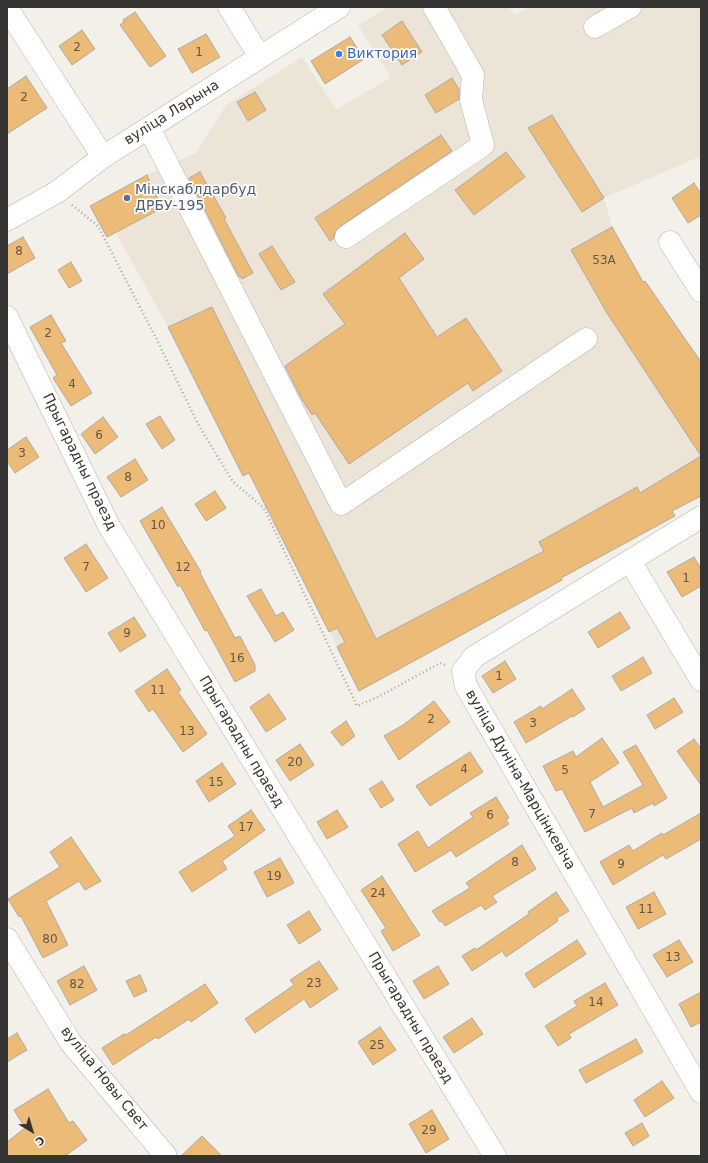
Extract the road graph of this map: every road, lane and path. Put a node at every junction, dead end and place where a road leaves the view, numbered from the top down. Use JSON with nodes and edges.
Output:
{"nodes":[{"id":1,"x":229,"y":7,"type":"edge"},
{"id":2,"x":339,"y":7,"type":"edge"},
{"id":3,"x":434,"y":7,"type":"edge"},
{"id":4,"x":630,"y":7,"type":"edge"},
{"id":5,"x":7,"y":8,"type":"edge"},
{"id":6,"x":595,"y":27,"type":"dead end"},
{"id":7,"x":260,"y":57,"type":"junction"},
{"id":8,"x":149,"y":128,"type":"junction"},
{"id":9,"x":104,"y":157,"type":"junction"},
{"id":10,"x":57,"y":192,"type":"junction"},
{"id":11,"x":7,"y":220,"type":"edge"},
{"id":12,"x":346,"y":237,"type":"dead end"},
{"id":13,"x":670,"y":242,"type":"dead end"},
{"id":14,"x":701,"y":291,"type":"edge"},
{"id":15,"x":7,"y":317,"type":"edge"},
{"id":16,"x":586,"y":339,"type":"dead end"},
{"id":17,"x":701,"y":517,"type":"edge"},
{"id":18,"x":630,"y":561,"type":"junction"},
{"id":19,"x":463,"y":671,"type":"junction"},
{"id":20,"x":701,"y":680,"type":"edge"},
{"id":21,"x":7,"y":939,"type":"edge"},
{"id":22,"x":701,"y":1092,"type":"edge"},
{"id":23,"x":166,"y":1156,"type":"edge"},
{"id":24,"x":495,"y":1156,"type":"edge"}],
"edges":[{"from":1,"to":7,"type":"street"},
{"from":2,"to":7,"type":"street","name":"вуліца Ларына"},
{"from":3,"to":12,"type":"street"},
{"from":4,"to":6,"type":"street"},
{"from":5,"to":9,"type":"street"},
{"from":7,"to":8,"type":"street","name":"вуліца Ларына"},
{"from":8,"to":9,"type":"street","name":"вуліца Ларына"},
{"from":8,"to":16,"type":"street"},
{"from":9,"to":10,"type":"street","name":"вуліца Ларына"},
{"from":10,"to":11,"type":"street","name":"вуліца Ларына"},
{"from":10,"to":19,"type":"path"},
{"from":13,"to":14,"type":"street"},
{"from":15,"to":24,"type":"street","name":"Прыгарадны праезд"},
{"from":17,"to":18,"type":"street","name":"вуліца Дуніна-Марцінкевіча"},
{"from":18,"to":19,"type":"street","name":"вуліца Дуніна-Марцінкевіча"},
{"from":18,"to":20,"type":"street"},
{"from":19,"to":22,"type":"street","name":"вуліца Дуніна-Марцінкевіча"},
{"from":21,"to":23,"type":"street","name":"вуліца Новы Свет"}]}
